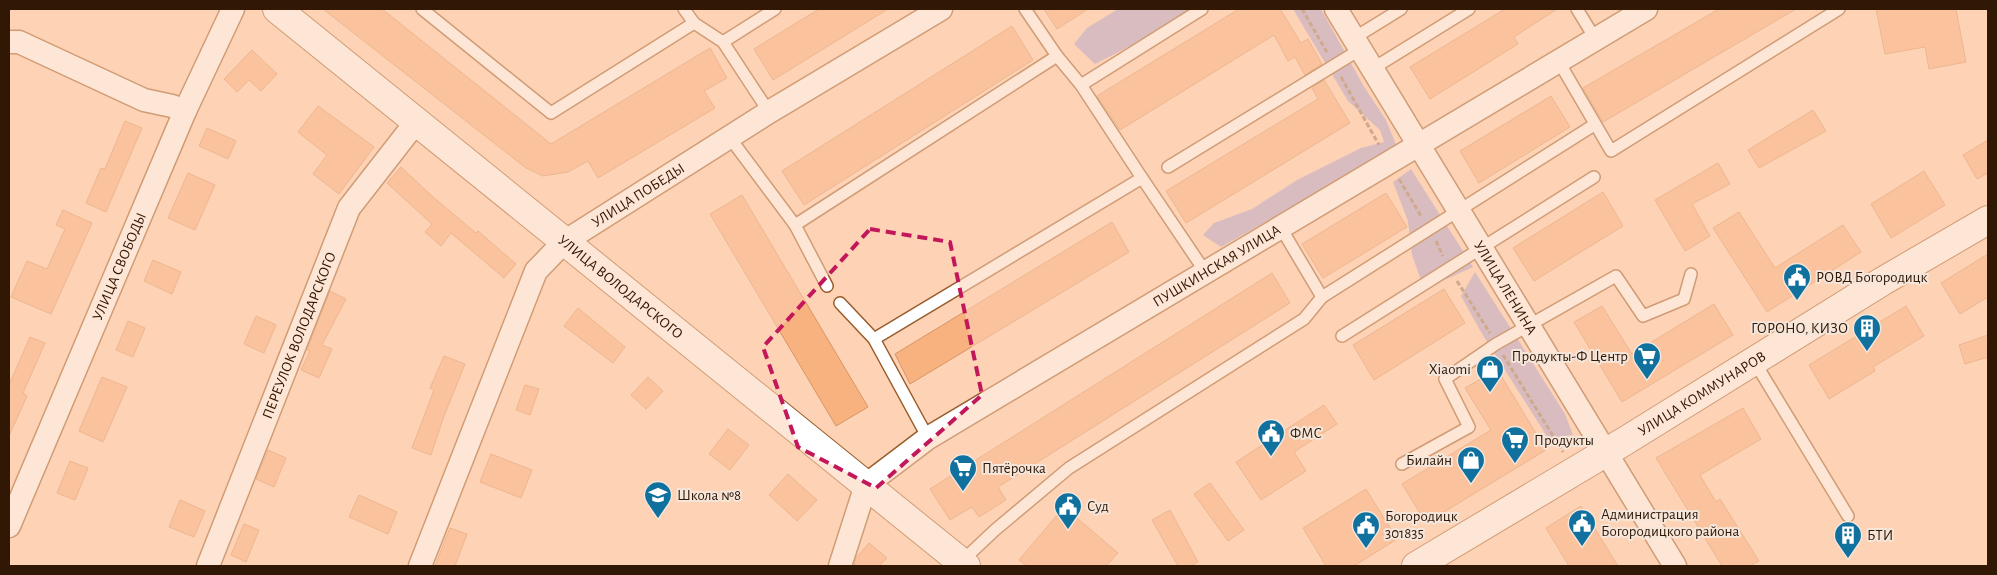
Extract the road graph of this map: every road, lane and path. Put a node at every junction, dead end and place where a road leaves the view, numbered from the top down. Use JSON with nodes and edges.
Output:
{"nodes":[{"id":1,"x":233,"y":9,"type":"edge"},
{"id":2,"x":277,"y":9,"type":"edge"},
{"id":3,"x":422,"y":9,"type":"edge"},
{"id":4,"x":684,"y":9,"type":"edge"},
{"id":5,"x":775,"y":9,"type":"edge"},
{"id":6,"x":941,"y":9,"type":"edge"},
{"id":7,"x":1025,"y":9,"type":"edge"},
{"id":8,"x":1202,"y":9,"type":"edge"},
{"id":9,"x":1302,"y":9,"type":"edge"},
{"id":10,"x":1336,"y":9,"type":"edge"},
{"id":11,"x":1401,"y":9,"type":"edge"},
{"id":12,"x":1469,"y":9,"type":"edge"},
{"id":13,"x":1577,"y":9,"type":"edge"},
{"id":14,"x":1646,"y":9,"type":"edge"},
{"id":15,"x":1839,"y":9,"type":"edge"},
{"id":16,"x":694,"y":23,"type":"junction"},
{"id":17,"x":1596,"y":40,"type":"junction"},
{"id":18,"x":9,"y":42,"type":"edge"},
{"id":19,"x":723,"y":42,"type":"junction"},
{"id":20,"x":1357,"y":44,"type":"junction"},
{"id":21,"x":1057,"y":56,"type":"junction"},
{"id":22,"x":1559,"y":62,"type":"junction"},
{"id":23,"x":1334,"y":64,"type":"junction"},
{"id":24,"x":1372,"y":69,"type":"junction"},
{"id":25,"x":1081,"y":85,"type":"junction"},
{"id":26,"x":185,"y":111,"type":"junction"},
{"id":27,"x":769,"y":112,"type":"junction"},
{"id":28,"x":416,"y":122,"type":"junction"},
{"id":29,"x":1594,"y":125,"type":"junction"},
{"id":30,"x":730,"y":138,"type":"junction"},
{"id":31,"x":1419,"y":145,"type":"junction"},
{"id":32,"x":1390,"y":163,"type":"junction"},
{"id":33,"x":1168,"y":167,"type":"dead end"},
{"id":34,"x":1594,"y":177,"type":"dead end"},
{"id":35,"x":1142,"y":178,"type":"junction"},
{"id":36,"x":1459,"y":211,"type":"junction"},
{"id":37,"x":1988,"y":220,"type":"edge"},
{"id":38,"x":795,"y":225,"type":"junction"},
{"id":39,"x":1281,"y":228,"type":"junction"},
{"id":40,"x":1429,"y":228,"type":"junction"},
{"id":41,"x":564,"y":242,"type":"junction"},
{"id":42,"x":1482,"y":248,"type":"junction"},
{"id":43,"x":1450,"y":269,"type":"junction"},
{"id":44,"x":1206,"y":272,"type":"junction"},
{"id":45,"x":1692,"y":274,"type":"dead end"},
{"id":46,"x":827,"y":286,"type":"dead end"},
{"id":47,"x":1322,"y":297,"type":"junction"},
{"id":48,"x":840,"y":303,"type":"dead end"},
{"id":49,"x":1528,"y":325,"type":"junction"},
{"id":50,"x":1342,"y":336,"type":"dead end"},
{"id":51,"x":874,"y":339,"type":"junction"},
{"id":52,"x":1496,"y":344,"type":"junction"},
{"id":53,"x":1754,"y":360,"type":"junction"},
{"id":54,"x":928,"y":438,"type":"junction"},
{"id":55,"x":1606,"y":451,"type":"junction"},
{"id":56,"x":1402,"y":464,"type":"dead end"},
{"id":57,"x":1575,"y":470,"type":"junction"},
{"id":58,"x":866,"y":485,"type":"junction"},
{"id":59,"x":1848,"y":516,"type":"dead end"},
{"id":60,"x":9,"y":526,"type":"edge"},
{"id":61,"x":964,"y":564,"type":"edge"},
{"id":62,"x":208,"y":566,"type":"edge"},
{"id":63,"x":420,"y":566,"type":"edge"},
{"id":64,"x":840,"y":566,"type":"edge"},
{"id":65,"x":1416,"y":566,"type":"edge"},
{"id":66,"x":1676,"y":566,"type":"edge"}],
"edges":[{"from":1,"to":26,"type":"street","name":"УЛИЦА СВОБОДЫ"},
{"from":2,"to":28,"type":"main road","name":"УЛИЦА ВОЛОДАРСКОГО"},
{"from":3,"to":16,"type":"lane"},
{"from":4,"to":16,"type":"lane"},
{"from":5,"to":19,"type":"lane"},
{"from":6,"to":27,"type":"street","name":"УЛИЦА ПОБЕДЫ"},
{"from":7,"to":21,"type":"lane"},
{"from":8,"to":25,"type":"lane"},
{"from":9,"to":23,"type":"path"},
{"from":10,"to":20,"type":"street","name":"УЛИЦА ЛЕНИНА"},
{"from":11,"to":20,"type":"lane"},
{"from":12,"to":24,"type":"lane"},
{"from":13,"to":17,"type":"lane"},
{"from":14,"to":17,"type":"street","name":"ПУШКИНСКАЯ УЛИЦА"},
{"from":15,"to":29,"type":"lane"},
{"from":16,"to":19,"type":"lane"},
{"from":17,"to":22,"type":"street","name":"ПУШКИНСКАЯ УЛИЦА"},
{"from":18,"to":26,"type":"street"},
{"from":19,"to":27,"type":"lane"},
{"from":20,"to":23,"type":"lane"},
{"from":20,"to":24,"type":"street","name":"УЛИЦА ЛЕНИНА"},
{"from":21,"to":25,"type":"lane"},
{"from":21,"to":38,"type":"lane"},
{"from":22,"to":29,"type":"lane"},
{"from":22,"to":31,"type":"street","name":"ПУШКИНСКАЯ УЛИЦА"},
{"from":23,"to":32,"type":"path"},
{"from":23,"to":33,"type":"lane"},
{"from":24,"to":31,"type":"street","name":"УЛИЦА ЛЕНИНА"},
{"from":25,"to":35,"type":"lane"},
{"from":26,"to":60,"type":"street","name":"УЛИЦА СВОБОДЫ"},
{"from":27,"to":30,"type":"street","name":"УЛИЦА ПОБЕДЫ"},
{"from":28,"to":41,"type":"main road","name":"УЛИЦА ВОЛОДАРСКОГО"},
{"from":28,"to":62,"type":"street","name":"ПЕРЕУЛОК ВОЛОДАРСКОГО"},
{"from":29,"to":36,"type":"lane"},
{"from":30,"to":38,"type":"lane"},
{"from":30,"to":41,"type":"street","name":"УЛИЦА ПОБЕДЫ"},
{"from":31,"to":32,"type":"street","name":"ПУШКИНСКАЯ УЛИЦА"},
{"from":31,"to":36,"type":"street","name":"УЛИЦА ЛЕНИНА"},
{"from":32,"to":39,"type":"street","name":"ПУШКИНСКАЯ УЛИЦА"},
{"from":32,"to":40,"type":"path"},
{"from":34,"to":42,"type":"lane"},
{"from":35,"to":44,"type":"lane"},
{"from":35,"to":51,"type":"lane"},
{"from":36,"to":40,"type":"lane"},
{"from":36,"to":42,"type":"street","name":"УЛИЦА ЛЕНИНА"},
{"from":37,"to":53,"type":"main road","name":"УЛИЦА КОММУНАРОВ"},
{"from":38,"to":46,"type":"lane"},
{"from":39,"to":44,"type":"street","name":"ПУШКИНСКАЯ УЛИЦА"},
{"from":39,"to":47,"type":"lane"},
{"from":40,"to":43,"type":"path"},
{"from":40,"to":47,"type":"lane"},
{"from":41,"to":58,"type":"main road","name":"УЛИЦА ВОЛОДАРСКОГО"},
{"from":41,"to":63,"type":"street","name":"УЛИЦА ПОБЕДЫ"},
{"from":42,"to":43,"type":"lane"},
{"from":42,"to":49,"type":"street","name":"УЛИЦА ЛЕНИНА"},
{"from":43,"to":50,"type":"lane"},
{"from":43,"to":52,"type":"path"},
{"from":44,"to":54,"type":"street","name":"ПУШКИНСКАЯ УЛИЦА"},
{"from":45,"to":49,"type":"lane"},
{"from":47,"to":61,"type":"lane"},
{"from":48,"to":51,"type":"lane"},
{"from":49,"to":52,"type":"lane"},
{"from":49,"to":55,"type":"street","name":"УЛИЦА ЛЕНИНА"},
{"from":51,"to":54,"type":"lane"},
{"from":52,"to":56,"type":"lane"},
{"from":52,"to":57,"type":"path"},
{"from":53,"to":55,"type":"main road","name":"УЛИЦА КОММУНАРОВ"},
{"from":53,"to":59,"type":"lane"},
{"from":54,"to":58,"type":"street","name":"ПУШКИНСКАЯ УЛИЦА"},
{"from":55,"to":57,"type":"main road","name":"УЛИЦА КОММУНАРОВ"},
{"from":55,"to":66,"type":"street","name":"УЛИЦА ЛЕНИНА"},
{"from":57,"to":65,"type":"main road","name":"УЛИЦА КОММУНАРОВ"},
{"from":58,"to":61,"type":"main road","name":"УЛИЦА ВОЛОДАРСКОГО"},
{"from":58,"to":64,"type":"street"}]}
